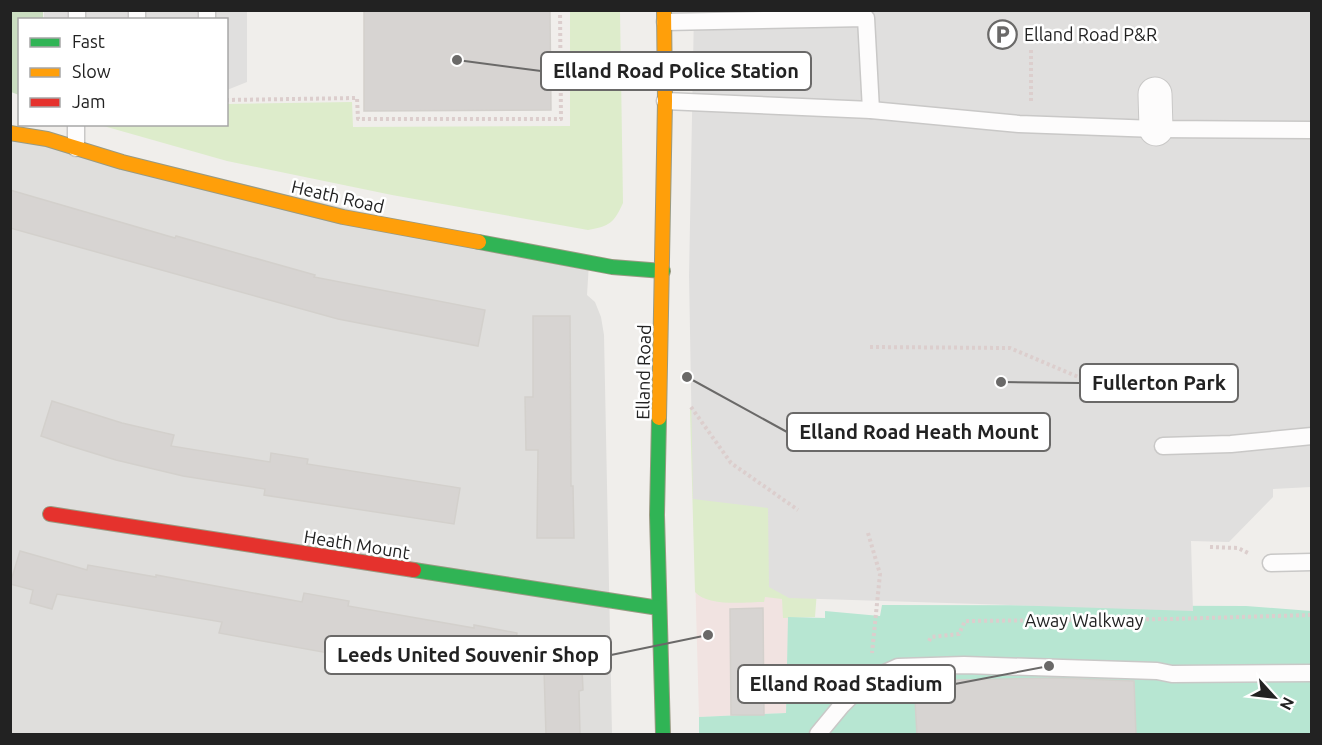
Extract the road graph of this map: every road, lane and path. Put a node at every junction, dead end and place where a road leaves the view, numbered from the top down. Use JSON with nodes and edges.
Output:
{"nodes":[{"id":1,"x":560,"y":10,"type":"edge"},
{"id":2,"x":664,"y":16,"type":"edge"},
{"id":3,"x":1031,"y":50,"type":"dead end"},
{"id":4,"x":1155,"y":94,"type":"dead end"},
{"id":5,"x":228,"y":100,"type":"edge"},
{"id":6,"x":665,"y":101,"type":"junction"},
{"id":7,"x":871,"y":110,"type":"junction"},
{"id":8,"x":1031,"y":124,"type":"junction"},
{"id":9,"x":76,"y":126,"type":"edge"},
{"id":10,"x":1156,"y":129,"type":"junction"},
{"id":11,"x":1311,"y":130,"type":"edge"},
{"id":12,"x":10,"y":133,"type":"edge"},
{"id":13,"x":76,"y":148,"type":"junction"},
{"id":14,"x":663,"y":271,"type":"junction"},
{"id":15,"x":870,"y":347,"type":"dead end"},
{"id":16,"x":1161,"y":374,"type":"dead end"},
{"id":17,"x":661,"y":382,"type":"junction"},
{"id":18,"x":1311,"y":436,"type":"edge"},
{"id":19,"x":1163,"y":446,"type":"dead end"},
{"id":20,"x":798,"y":510,"type":"dead end"},
{"id":21,"x":50,"y":514,"type":"dead end"},
{"id":22,"x":868,"y":532,"type":"dead end"},
{"id":23,"x":1210,"y":548,"type":"dead end"},
{"id":24,"x":1311,"y":562,"type":"edge"},
{"id":25,"x":1271,"y":563,"type":"joint"},
{"id":26,"x":659,"y":608,"type":"junction"},
{"id":27,"x":1311,"y":615,"type":"edge"},
{"id":28,"x":873,"y":637,"type":"dead end"},
{"id":29,"x":911,"y":666,"type":"junction"},
{"id":30,"x":1311,"y":673,"type":"edge"},
{"id":31,"x":663,"y":735,"type":"edge"},
{"id":32,"x":818,"y":735,"type":"edge"}],
"edges":[{"from":1,"to":5,"type":"path"},
{"from":2,"to":6,"type":"street","name":"Elland Road"},
{"from":2,"to":7,"type":"lane"},
{"from":3,"to":8,"type":"path"},
{"from":4,"to":10,"type":"street"},
{"from":6,"to":7,"type":"lane"},
{"from":6,"to":14,"type":"street","name":"Elland Road"},
{"from":7,"to":8,"type":"lane"},
{"from":8,"to":10,"type":"lane"},
{"from":9,"to":13,"type":"lane"},
{"from":10,"to":11,"type":"lane"},
{"from":12,"to":13,"type":"street","name":"Heath Road"},
{"from":13,"to":14,"type":"street","name":"Heath Road"},
{"from":14,"to":17,"type":"street","name":"Elland Road"},
{"from":15,"to":16,"type":"path"},
{"from":17,"to":20,"type":"path"},
{"from":17,"to":26,"type":"street","name":"Elland Road"},
{"from":18,"to":19,"type":"lane"},
{"from":21,"to":26,"type":"street","name":"Heath Mount"},
{"from":22,"to":28,"type":"path"},
{"from":23,"to":25,"type":"path"},
{"from":24,"to":25,"type":"lane"},
{"from":26,"to":31,"type":"street","name":"Elland Road"},
{"from":27,"to":29,"type":"path","name":"Away Walkway"},
{"from":29,"to":30,"type":"lane"},
{"from":29,"to":32,"type":"lane"}]}
